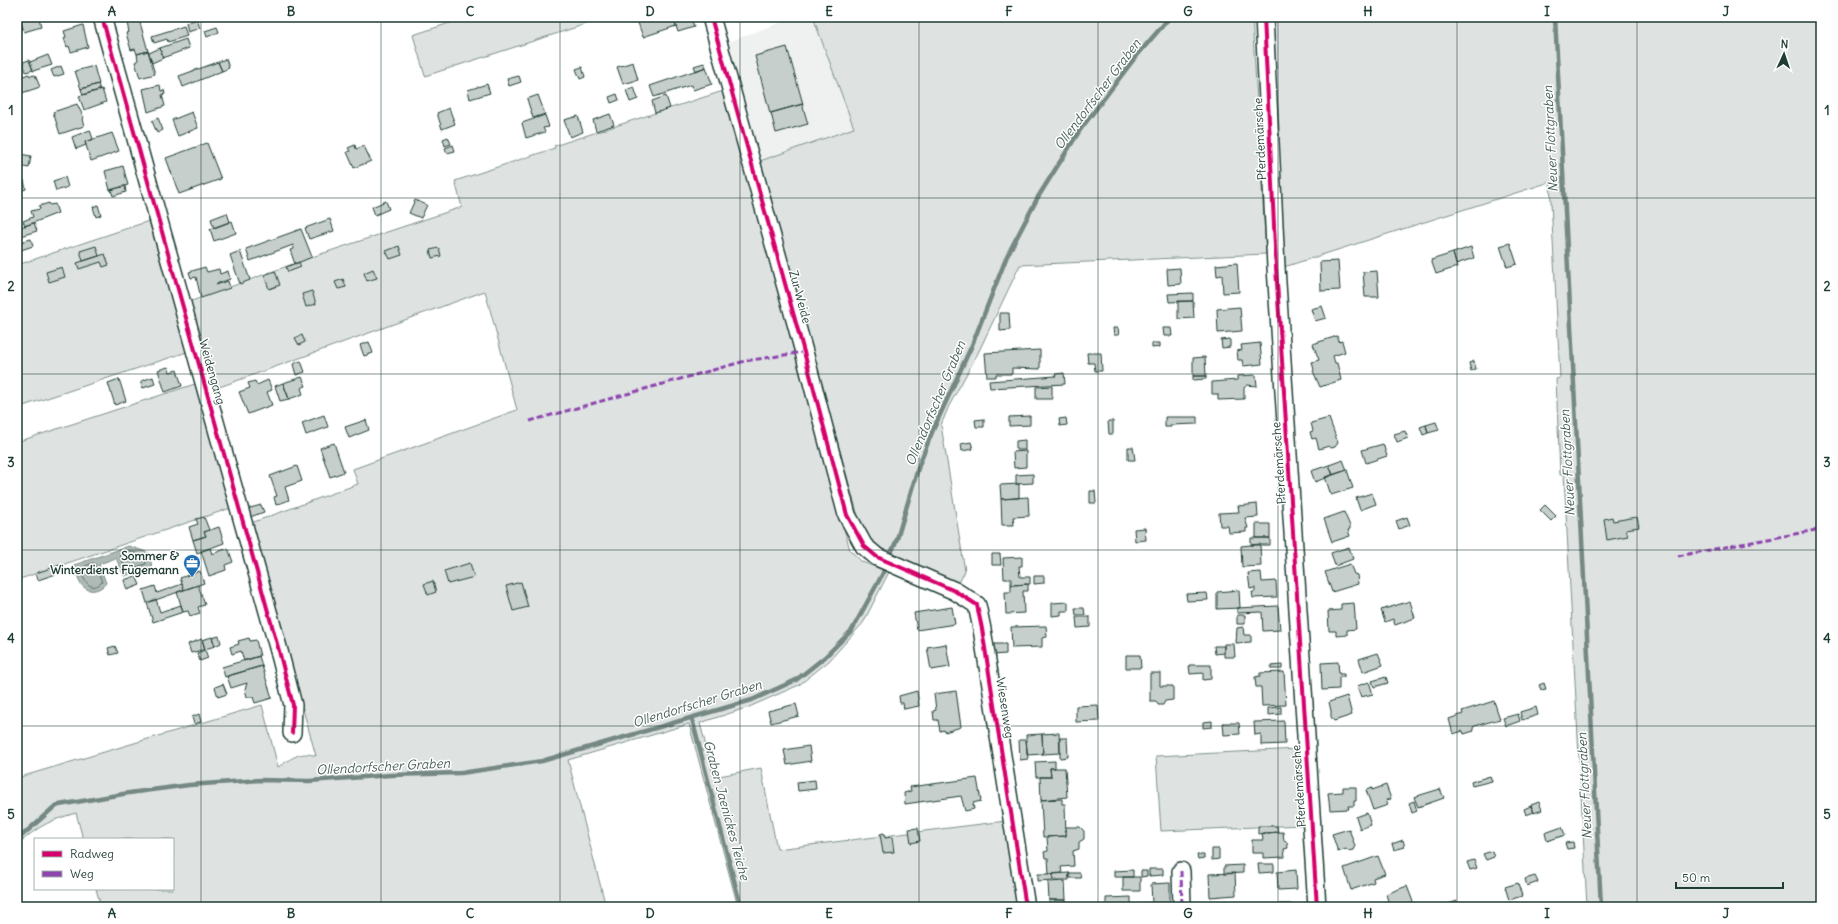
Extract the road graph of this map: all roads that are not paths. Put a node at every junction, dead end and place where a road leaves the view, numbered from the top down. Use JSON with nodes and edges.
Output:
{"nodes":[{"id":1,"x":102,"y":17,"type":"edge"},
{"id":2,"x":712,"y":17,"type":"edge"},
{"id":3,"x":1264,"y":17,"type":"edge"},
{"id":4,"x":893,"y":564,"type":"joint"},
{"id":5,"x":292,"y":733,"type":"dead end"},
{"id":6,"x":1181,"y":871,"type":"dead end"},
{"id":7,"x":1026,"y":907,"type":"edge"},
{"id":8,"x":1182,"y":907,"type":"edge"},
{"id":9,"x":1317,"y":907,"type":"edge"}],
"edges":[{"from":1,"to":5,"type":"street","name":"Weidengang"},
{"from":2,"to":4,"type":"street","name":"Zur Weide"},
{"from":3,"to":9,"type":"street","name":"Pferdemärsche"},
{"from":4,"to":7,"type":"street","name":"Wiesenweg"},
{"from":6,"to":8,"type":"street"}]}
